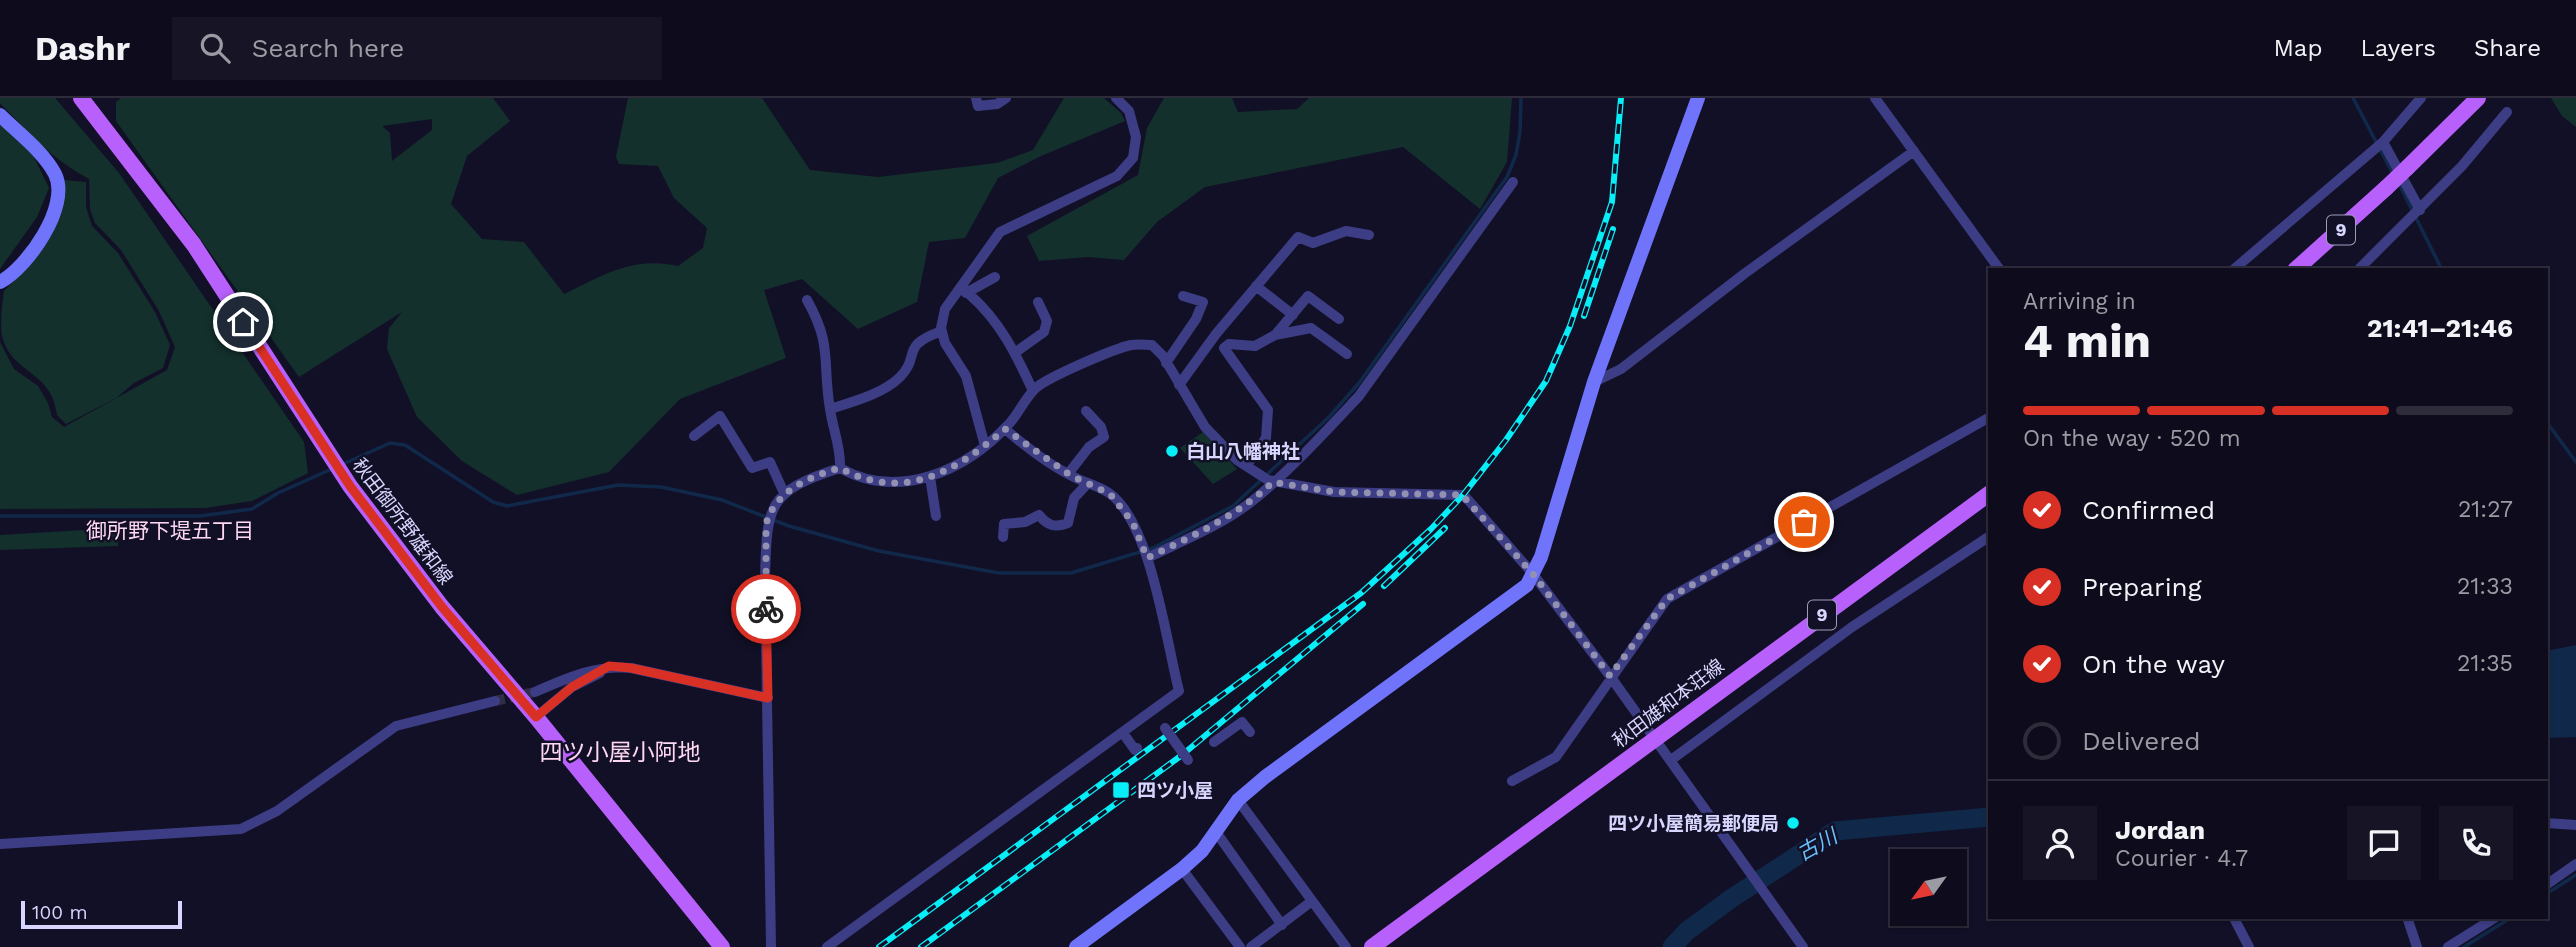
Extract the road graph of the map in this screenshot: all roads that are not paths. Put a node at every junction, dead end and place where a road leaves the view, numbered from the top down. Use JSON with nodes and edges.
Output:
{"nodes":[{"id":1,"x":976,"y":98,"type":"edge"},
{"id":2,"x":1006,"y":98,"type":"edge"},
{"id":3,"x":1116,"y":98,"type":"edge"},
{"id":4,"x":1698,"y":98,"type":"edge"},
{"id":5,"x":1875,"y":98,"type":"edge"},
{"id":6,"x":2421,"y":98,"type":"edge"},
{"id":7,"x":2478,"y":98,"type":"edge"},
{"id":8,"x":89,"y":100,"type":"edge"},
{"id":9,"x":2507,"y":112,"type":"dead end"},
{"id":10,"x":0,"y":115,"type":"edge"},
{"id":11,"x":2383,"y":142,"type":"junction"},
{"id":12,"x":1914,"y":151,"type":"junction"},
{"id":13,"x":1513,"y":182,"type":"dead end"},
{"id":14,"x":2416,"y":214,"type":"junction"},
{"id":15,"x":1369,"y":235,"type":"dead end"},
{"id":16,"x":1999,"y":268,"type":"edge"},
{"id":17,"x":2235,"y":268,"type":"edge"},
{"id":18,"x":2297,"y":268,"type":"edge"},
{"id":19,"x":2360,"y":268,"type":"edge"},
{"id":20,"x":995,"y":277,"type":"dead end"},
{"id":21,"x":0,"y":282,"type":"edge"},
{"id":22,"x":1256,"y":286,"type":"junction"},
{"id":23,"x":964,"y":292,"type":"junction"},
{"id":24,"x":1183,"y":296,"type":"dead end"},
{"id":25,"x":807,"y":300,"type":"dead end"},
{"id":26,"x":1038,"y":302,"type":"dead end"},
{"id":27,"x":1293,"y":315,"type":"junction"},
{"id":28,"x":1339,"y":319,"type":"dead end"},
{"id":29,"x":942,"y":331,"type":"junction"},
{"id":30,"x":1275,"y":335,"type":"junction"},
{"id":31,"x":1211,"y":342,"type":"junction"},
{"id":32,"x":1224,"y":348,"type":"junction"},
{"id":33,"x":1016,"y":352,"type":"junction"},
{"id":34,"x":1347,"y":354,"type":"dead end"},
{"id":35,"x":1166,"y":363,"type":"junction"},
{"id":36,"x":1594,"y":382,"type":"junction"},
{"id":37,"x":1179,"y":385,"type":"junction"},
{"id":38,"x":1033,"y":391,"type":"junction"},
{"id":39,"x":830,"y":409,"type":"junction"},
{"id":40,"x":1086,"y":411,"type":"dead end"},
{"id":41,"x":1988,"y":417,"type":"edge"},
{"id":42,"x":1005,"y":429,"type":"junction"},
{"id":43,"x":694,"y":436,"type":"dead end"},
{"id":44,"x":985,"y":446,"type":"junction"},
{"id":45,"x":1246,"y":466,"type":"junction"},
{"id":46,"x":840,"y":468,"type":"junction"},
{"id":47,"x":1068,"y":474,"type":"junction"},
{"id":48,"x":930,"y":477,"type":"junction"},
{"id":49,"x":1271,"y":481,"type":"junction"},
{"id":50,"x":1088,"y":483,"type":"junction"},
{"id":51,"x":784,"y":493,"type":"junction"},
{"id":52,"x":1988,"y":494,"type":"edge"},
{"id":53,"x":936,"y":516,"type":"dead end"},
{"id":54,"x":1003,"y":537,"type":"dead end"},
{"id":55,"x":1988,"y":537,"type":"edge"},
{"id":56,"x":1145,"y":553,"type":"junction"},
{"id":57,"x":1533,"y":574,"type":"junction"},
{"id":58,"x":609,"y":666,"type":"junction"},
{"id":59,"x":1610,"y":676,"type":"junction"},
{"id":60,"x":535,"y":692,"type":"tunnel mouth"},
{"id":61,"x":768,"y":698,"type":"junction"},
{"id":62,"x":495,"y":701,"type":"tunnel mouth"},
{"id":63,"x":536,"y":717,"type":"junction"},
{"id":64,"x":1164,"y":728,"type":"dead end"},
{"id":65,"x":1250,"y":732,"type":"dead end"},
{"id":66,"x":1123,"y":733,"type":"junction"},
{"id":67,"x":1654,"y":738,"type":"junction"},
{"id":68,"x":1214,"y":742,"type":"dead end"},
{"id":69,"x":1137,"y":748,"type":"dead end"},
{"id":70,"x":1188,"y":760,"type":"dead end"},
{"id":71,"x":1671,"y":760,"type":"junction"},
{"id":72,"x":1512,"y":782,"type":"dead end"},
{"id":73,"x":1238,"y":800,"type":"junction"},
{"id":74,"x":2548,"y":823,"type":"edge"},
{"id":75,"x":2576,"y":825,"type":"edge"},
{"id":76,"x":1216,"y":832,"type":"junction"},
{"id":77,"x":0,"y":844,"type":"edge"},
{"id":78,"x":2576,"y":864,"type":"edge"},
{"id":79,"x":1182,"y":869,"type":"junction"},
{"id":80,"x":2548,"y":884,"type":"edge"},
{"id":81,"x":1312,"y":901,"type":"junction"},
{"id":82,"x":2408,"y":919,"type":"edge"},
{"id":83,"x":2493,"y":919,"type":"edge"},
{"id":84,"x":2235,"y":920,"type":"dead end"},
{"id":85,"x":1282,"y":925,"type":"junction"},
{"id":86,"x":721,"y":946,"type":"edge"},
{"id":87,"x":771,"y":947,"type":"edge"},
{"id":88,"x":827,"y":947,"type":"edge"},
{"id":89,"x":1076,"y":947,"type":"edge"},
{"id":90,"x":1240,"y":947,"type":"edge"},
{"id":91,"x":1251,"y":947,"type":"edge"},
{"id":92,"x":1346,"y":947,"type":"edge"},
{"id":93,"x":1372,"y":947,"type":"edge"},
{"id":94,"x":1803,"y":947,"type":"edge"},
{"id":95,"x":2249,"y":947,"type":"edge"},
{"id":96,"x":2417,"y":947,"type":"edge"},
{"id":97,"x":2448,"y":947,"type":"edge"}],
"edges":[{"from":1,"to":2,"type":"street"},
{"from":3,"to":23,"type":"street"},
{"from":4,"to":36,"type":"street"},
{"from":5,"to":12,"type":"street"},
{"from":6,"to":11,"type":"street"},
{"from":7,"to":18,"type":"main road","number":"9","bridge":true},
{"from":8,"to":63,"type":"main road","name":"秋田御所野雄和線"},
{"from":9,"to":14,"type":"street"},
{"from":10,"to":21,"type":"street"},
{"from":11,"to":14,"type":"street"},
{"from":11,"to":17,"type":"street"},
{"from":12,"to":16,"type":"street"},
{"from":12,"to":36,"type":"street"},
{"from":13,"to":49,"type":"street"},
{"from":14,"to":19,"type":"street"},
{"from":15,"to":22,"type":"street"},
{"from":20,"to":23,"type":"street"},
{"from":22,"to":27,"type":"street"},
{"from":22,"to":31,"type":"street"},
{"from":23,"to":29,"type":"street"},
{"from":23,"to":33,"type":"street"},
{"from":24,"to":35,"type":"street"},
{"from":25,"to":39,"type":"street"},
{"from":26,"to":33,"type":"street"},
{"from":27,"to":28,"type":"street"},
{"from":27,"to":30,"type":"street"},
{"from":29,"to":39,"type":"street"},
{"from":29,"to":44,"type":"street"},
{"from":30,"to":32,"type":"street"},
{"from":30,"to":34,"type":"street"},
{"from":31,"to":32,"type":"street"},
{"from":31,"to":37,"type":"street"},
{"from":32,"to":45,"type":"street"},
{"from":33,"to":38,"type":"street"},
{"from":35,"to":37,"type":"street"},
{"from":35,"to":38,"type":"street"},
{"from":36,"to":57,"type":"street"},
{"from":37,"to":45,"type":"street"},
{"from":38,"to":42,"type":"street"},
{"from":39,"to":46,"type":"street"},
{"from":40,"to":47,"type":"street"},
{"from":41,"to":59,"type":"street"},
{"from":42,"to":44,"type":"street"},
{"from":42,"to":47,"type":"street"},
{"from":43,"to":51,"type":"street"},
{"from":44,"to":48,"type":"street"},
{"from":45,"to":49,"type":"street"},
{"from":46,"to":48,"type":"street"},
{"from":46,"to":51,"type":"street"},
{"from":47,"to":50,"type":"street"},
{"from":48,"to":53,"type":"street"},
{"from":49,"to":56,"type":"street"},
{"from":49,"to":57,"type":"street"},
{"from":50,"to":54,"type":"street"},
{"from":50,"to":56,"type":"street"},
{"from":51,"to":61,"type":"street"},
{"from":52,"to":67,"type":"main road","name":"秋田雄和本荘線","number":"9"},
{"from":55,"to":71,"type":"street"},
{"from":56,"to":66,"type":"street"},
{"from":57,"to":59,"type":"street"},
{"from":57,"to":73,"type":"street"},
{"from":58,"to":60,"type":"street"},
{"from":58,"to":61,"type":"street"},
{"from":58,"to":63,"type":"street"},
{"from":59,"to":67,"type":"street"},
{"from":59,"to":72,"type":"street"},
{"from":61,"to":87,"type":"street"},
{"from":62,"to":77,"type":"street"},
{"from":63,"to":86,"type":"main road","name":"秋田御所野雄和線"},
{"from":64,"to":70,"type":"street","bridge":true},
{"from":65,"to":68,"type":"street"},
{"from":66,"to":69,"type":"street"},
{"from":66,"to":88,"type":"street"},
{"from":67,"to":71,"type":"street"},
{"from":67,"to":93,"type":"main road","name":"秋田雄和本荘線","number":"9"},
{"from":71,"to":94,"type":"street"},
{"from":73,"to":76,"type":"street"},
{"from":73,"to":81,"type":"street"},
{"from":74,"to":75,"type":"street"},
{"from":76,"to":79,"type":"street"},
{"from":76,"to":85,"type":"street"},
{"from":78,"to":80,"type":"street"},
{"from":79,"to":89,"type":"street"},
{"from":79,"to":90,"type":"street"},
{"from":81,"to":85,"type":"street"},
{"from":81,"to":92,"type":"street"},
{"from":82,"to":96,"type":"street"},
{"from":83,"to":97,"type":"street"},
{"from":84,"to":95,"type":"street"},
{"from":85,"to":91,"type":"street"}]}
